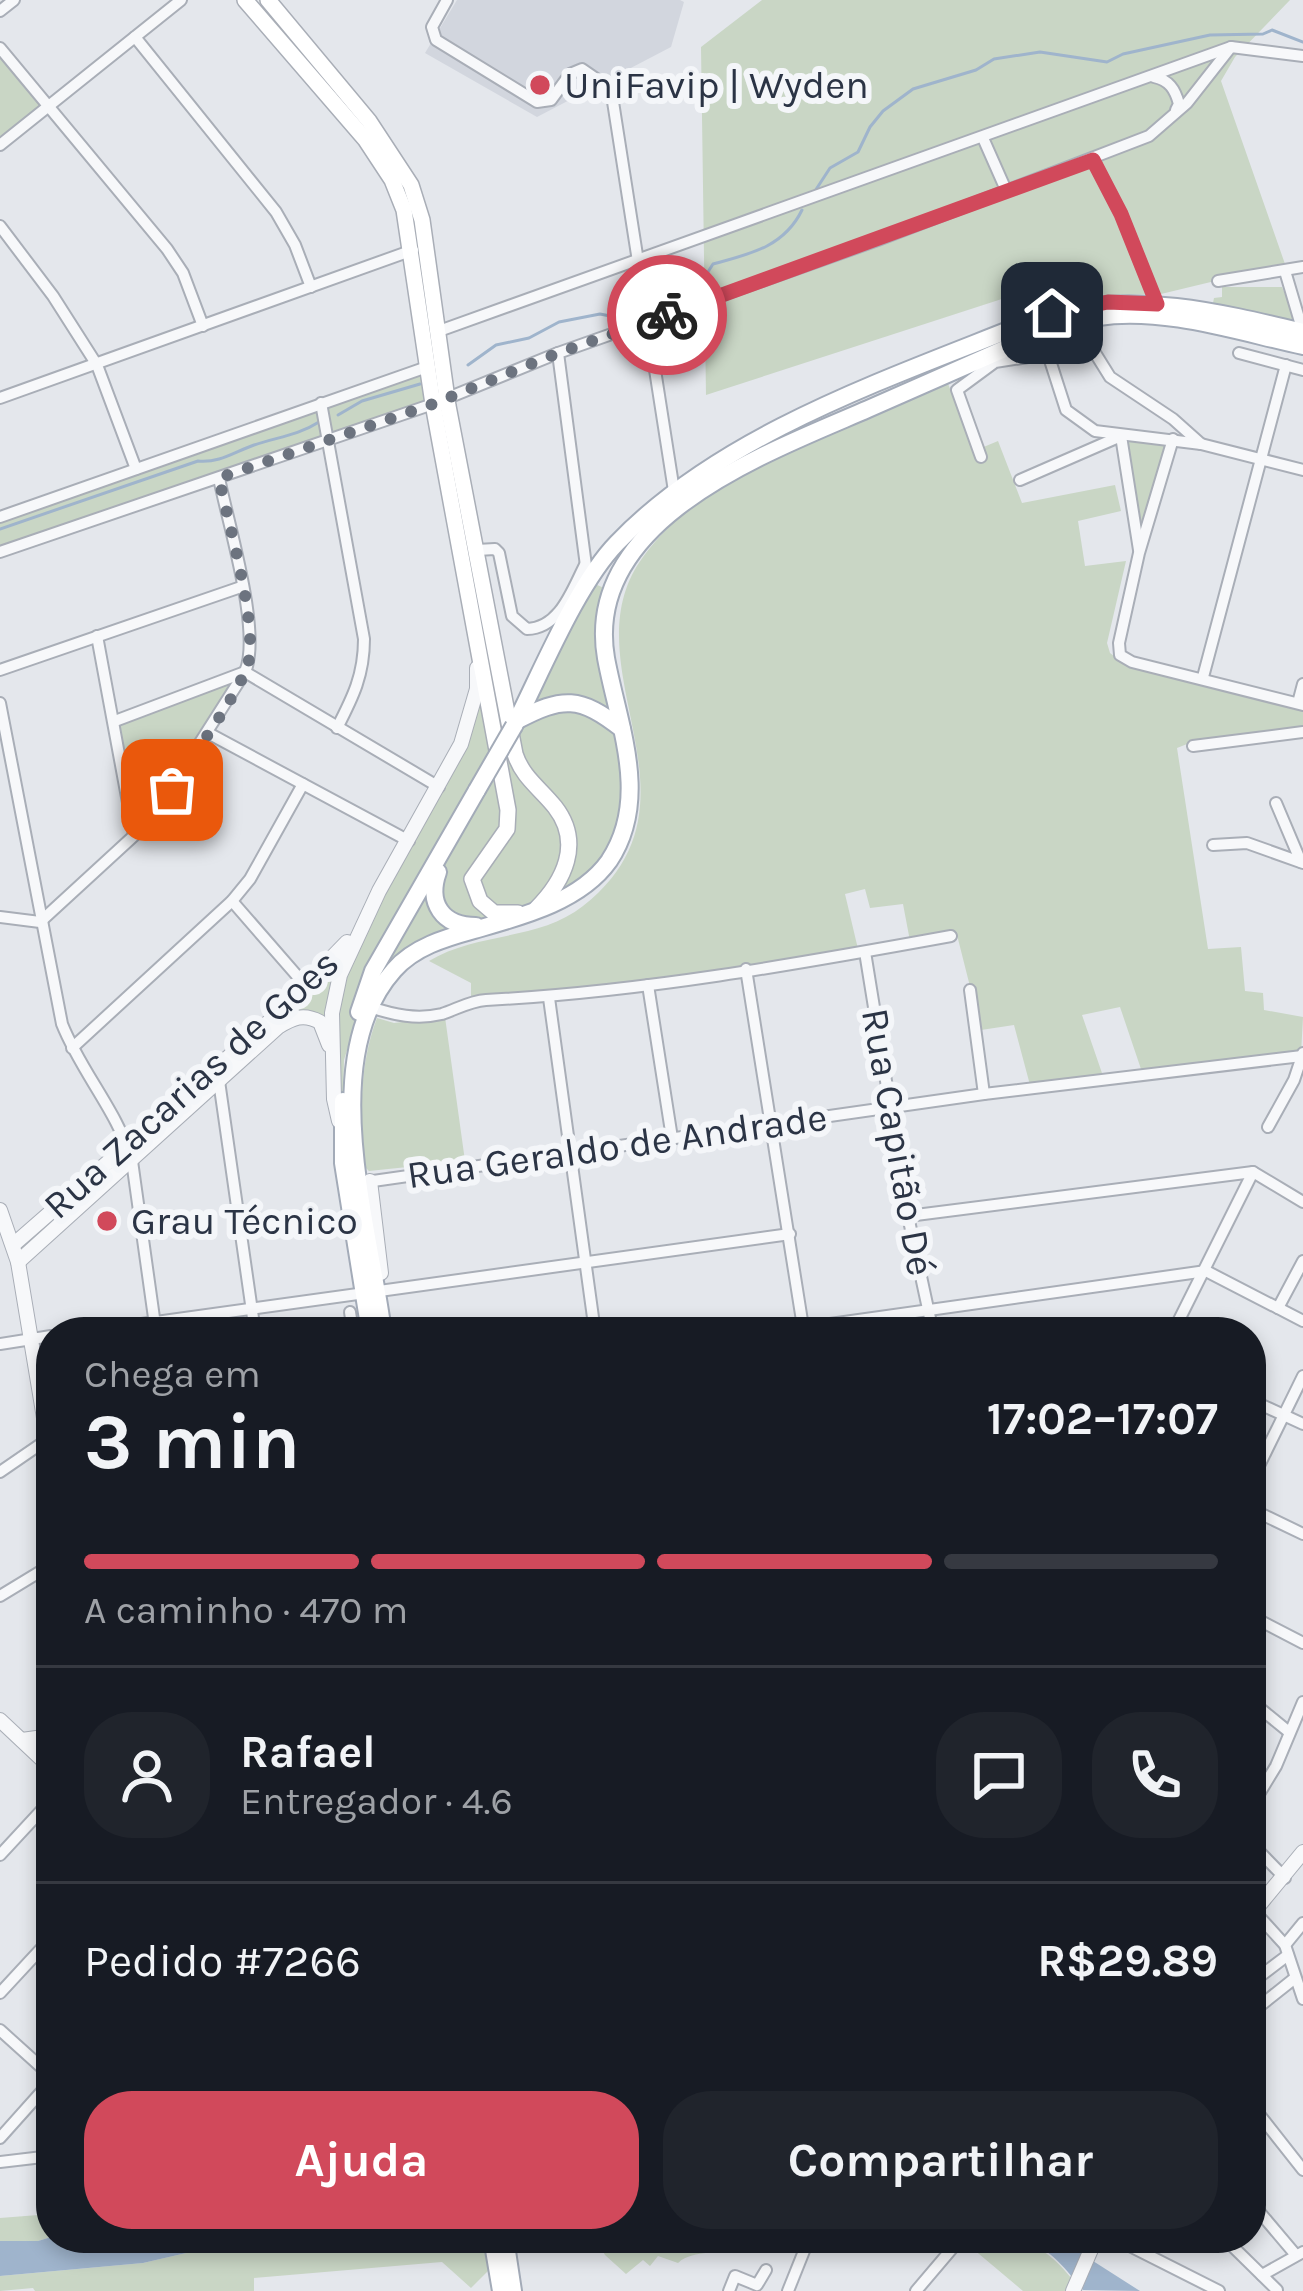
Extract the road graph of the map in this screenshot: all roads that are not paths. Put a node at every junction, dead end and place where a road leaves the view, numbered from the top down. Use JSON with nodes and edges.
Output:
{"nodes":[{"id":1,"x":14,"y":0,"type":"edge"},
{"id":2,"x":181,"y":0,"type":"edge"},
{"id":3,"x":245,"y":0,"type":"edge"},
{"id":4,"x":268,"y":0,"type":"edge"},
{"id":5,"x":447,"y":0,"type":"edge"},
{"id":6,"x":0,"y":11,"type":"edge"},
{"id":7,"x":135,"y":37,"type":"junction"},
{"id":8,"x":1231,"y":47,"type":"junction"},
{"id":9,"x":0,"y":48,"type":"edge"},
{"id":10,"x":1303,"y":56,"type":"edge"},
{"id":11,"x":1152,"y":77,"type":"junction"},
{"id":12,"x":50,"y":105,"type":"junction"},
{"id":13,"x":1172,"y":118,"type":"junction"},
{"id":14,"x":983,"y":137,"type":"junction"},
{"id":15,"x":0,"y":145,"type":"edge"},
{"id":16,"x":1093,"y":160,"type":"junction"},
{"id":17,"x":405,"y":189,"type":"junction"},
{"id":18,"x":1006,"y":190,"type":"junction"},
{"id":19,"x":0,"y":226,"type":"edge"},
{"id":20,"x":413,"y":250,"type":"junction"},
{"id":21,"x":637,"y":261,"type":"junction"},
{"id":22,"x":1303,"y":267,"type":"edge"},
{"id":23,"x":1285,"y":272,"type":"junction"},
{"id":24,"x":1218,"y":281,"type":"dead end"},
{"id":25,"x":311,"y":287,"type":"junction"},
{"id":26,"x":1157,"y":304,"type":"junction"},
{"id":27,"x":646,"y":322,"type":"junction"},
{"id":28,"x":203,"y":326,"type":"junction"},
{"id":29,"x":439,"y":331,"type":"junction"},
{"id":30,"x":1303,"y":332,"type":"edge"},
{"id":31,"x":1303,"y":346,"type":"edge"},
{"id":32,"x":558,"y":353,"type":"junction"},
{"id":33,"x":1239,"y":353,"type":"dead end"},
{"id":34,"x":1048,"y":354,"type":"junction"},
{"id":35,"x":992,"y":358,"type":"junction"},
{"id":36,"x":97,"y":365,"type":"junction"},
{"id":37,"x":1286,"y":365,"type":"junction"},
{"id":38,"x":427,"y":367,"type":"junction"},
{"id":39,"x":1303,"y":370,"type":"edge"},
{"id":40,"x":0,"y":398,"type":"edge"},
{"id":41,"x":440,"y":402,"type":"junction"},
{"id":42,"x":321,"y":403,"type":"junction"},
{"id":43,"x":1121,"y":436,"type":"junction"},
{"id":44,"x":329,"y":440,"type":"junction"},
{"id":45,"x":1173,"y":440,"type":"junction"},
{"id":46,"x":1202,"y":444,"type":"junction"},
{"id":47,"x":981,"y":457,"type":"dead end"},
{"id":48,"x":1262,"y":458,"type":"junction"},
{"id":49,"x":136,"y":470,"type":"junction"},
{"id":50,"x":1303,"y":470,"type":"edge"},
{"id":51,"x":219,"y":478,"type":"junction"},
{"id":52,"x":1020,"y":480,"type":"dead end"},
{"id":53,"x":674,"y":491,"type":"junction"},
{"id":54,"x":0,"y":517,"type":"edge"},
{"id":55,"x":477,"y":550,"type":"junction"},
{"id":56,"x":0,"y":552,"type":"edge"},
{"id":57,"x":1139,"y":553,"type":"junction"},
{"id":58,"x":586,"y":573,"type":"junction"},
{"id":59,"x":241,"y":587,"type":"junction"},
{"id":60,"x":477,"y":631,"type":"junction"},
{"id":61,"x":97,"y":636,"type":"junction"},
{"id":62,"x":0,"y":670,"type":"edge"},
{"id":63,"x":245,"y":672,"type":"junction"},
{"id":64,"x":1203,"y":677,"type":"junction"},
{"id":65,"x":1303,"y":684,"type":"edge"},
{"id":66,"x":0,"y":703,"type":"edge"},
{"id":67,"x":1300,"y":704,"type":"edge"},
{"id":68,"x":115,"y":721,"type":"junction"},
{"id":69,"x":515,"y":724,"type":"junction"},
{"id":70,"x":337,"y":728,"type":"junction"},
{"id":71,"x":622,"y":730,"type":"junction"},
{"id":72,"x":208,"y":733,"type":"junction"},
{"id":73,"x":1303,"y":733,"type":"edge"},
{"id":74,"x":1192,"y":746,"type":"dead end"},
{"id":75,"x":303,"y":784,"type":"junction"},
{"id":76,"x":439,"y":787,"type":"junction"},
{"id":77,"x":1276,"y":803,"type":"dead end"},
{"id":78,"x":134,"y":835,"type":"junction"},
{"id":79,"x":409,"y":842,"type":"junction"},
{"id":80,"x":1213,"y":845,"type":"dead end"},
{"id":81,"x":444,"y":848,"type":"junction"},
{"id":82,"x":1302,"y":862,"type":"edge"},
{"id":83,"x":232,"y":901,"type":"junction"},
{"id":84,"x":532,"y":911,"type":"junction"},
{"id":85,"x":0,"y":917,"type":"edge"},
{"id":86,"x":364,"y":919,"type":"junction"},
{"id":87,"x":40,"y":922,"type":"junction"},
{"id":88,"x":490,"y":925,"type":"junction"},
{"id":89,"x":951,"y":936,"type":"dead end"},
{"id":90,"x":865,"y":952,"type":"junction"},
{"id":91,"x":746,"y":969,"type":"junction"},
{"id":92,"x":648,"y":985,"type":"junction"},
{"id":93,"x":306,"y":986,"type":"junction"},
{"id":94,"x":970,"y":990,"type":"dead end"},
{"id":95,"x":549,"y":998,"type":"junction"},
{"id":96,"x":370,"y":1007,"type":"junction"},
{"id":97,"x":72,"y":1048,"type":"junction"},
{"id":98,"x":1302,"y":1054,"type":"edge"},
{"id":99,"x":216,"y":1065,"type":"junction"},
{"id":100,"x":334,"y":1067,"type":"junction"},
{"id":101,"x":1299,"y":1082,"type":"edge"},
{"id":102,"x":220,"y":1083,"type":"junction"},
{"id":103,"x":984,"y":1094,"type":"junction"},
{"id":104,"x":891,"y":1108,"type":"junction"},
{"id":105,"x":771,"y":1123,"type":"junction"},
{"id":106,"x":1268,"y":1127,"type":"dead end"},
{"id":107,"x":342,"y":1132,"type":"junction"},
{"id":108,"x":672,"y":1138,"type":"junction"},
{"id":109,"x":127,"y":1142,"type":"junction"},
{"id":110,"x":571,"y":1152,"type":"junction"},
{"id":111,"x":132,"y":1161,"type":"junction"},
{"id":112,"x":1253,"y":1172,"type":"junction"},
{"id":113,"x":365,"y":1182,"type":"junction"},
{"id":114,"x":1303,"y":1202,"type":"edge"},
{"id":115,"x":0,"y":1210,"type":"edge"},
{"id":116,"x":908,"y":1216,"type":"junction"},
{"id":117,"x":3,"y":1231,"type":"edge"},
{"id":118,"x":790,"y":1234,"type":"junction"},
{"id":119,"x":13,"y":1245,"type":"junction"},
{"id":120,"x":585,"y":1261,"type":"junction"},
{"id":121,"x":1303,"y":1261,"type":"edge"},
{"id":122,"x":18,"y":1262,"type":"junction"},
{"id":123,"x":1206,"y":1271,"type":"junction"},
{"id":124,"x":376,"y":1294,"type":"junction"},
{"id":125,"x":1278,"y":1308,"type":"junction"},
{"id":126,"x":252,"y":1310,"type":"junction"},
{"id":127,"x":350,"y":1312,"type":"dead end"},
{"id":128,"x":928,"y":1312,"type":"junction"},
{"id":129,"x":153,"y":1317,"type":"edge"},
{"id":130,"x":214,"y":1317,"type":"edge"},
{"id":131,"x":253,"y":1317,"type":"edge"},
{"id":132,"x":351,"y":1317,"type":"edge"},
{"id":133,"x":372,"y":1317,"type":"edge"},
{"id":134,"x":382,"y":1317,"type":"edge"},
{"id":135,"x":593,"y":1317,"type":"edge"},
{"id":136,"x":802,"y":1317,"type":"edge"},
{"id":137,"x":886,"y":1317,"type":"edge"},
{"id":138,"x":929,"y":1317,"type":"edge"},
{"id":139,"x":1180,"y":1317,"type":"edge"},
{"id":140,"x":1303,"y":1322,"type":"edge"},
{"id":141,"x":31,"y":1338,"type":"junction"},
{"id":142,"x":36,"y":1338,"type":"edge"},
{"id":143,"x":0,"y":1344,"type":"edge"},
{"id":144,"x":36,"y":1368,"type":"edge"},
{"id":145,"x":1303,"y":1376,"type":"edge"},
{"id":146,"x":1266,"y":1407,"type":"edge"},
{"id":147,"x":1284,"y":1415,"type":"junction"},
{"id":148,"x":1303,"y":1424,"type":"edge"},
{"id":149,"x":36,"y":1447,"type":"edge"},
{"id":150,"x":1266,"y":1452,"type":"edge"},
{"id":151,"x":0,"y":1472,"type":"edge"},
{"id":152,"x":1266,"y":1516,"type":"edge"},
{"id":153,"x":1303,"y":1534,"type":"edge"},
{"id":154,"x":36,"y":1574,"type":"edge"},
{"id":155,"x":0,"y":1596,"type":"edge"},
{"id":156,"x":1266,"y":1624,"type":"edge"},
{"id":157,"x":1303,"y":1643,"type":"edge"},
{"id":158,"x":1303,"y":1702,"type":"edge"},
{"id":159,"x":1266,"y":1713,"type":"edge"},
{"id":160,"x":1,"y":1722,"type":"edge"},
{"id":161,"x":1289,"y":1732,"type":"junction"},
{"id":162,"x":36,"y":1738,"type":"edge"},
{"id":163,"x":22,"y":1740,"type":"junction"},
{"id":164,"x":36,"y":1754,"type":"edge"},
{"id":165,"x":1266,"y":1785,"type":"edge"},
{"id":166,"x":36,"y":1816,"type":"edge"},
{"id":167,"x":1303,"y":1852,"type":"edge"},
{"id":168,"x":0,"y":1856,"type":"edge"},
{"id":169,"x":1266,"y":1858,"type":"edge"},
{"id":170,"x":1285,"y":1878,"type":"junction"},
{"id":171,"x":1266,"y":1899,"type":"edge"},
{"id":172,"x":1303,"y":1923,"type":"edge"},
{"id":173,"x":1266,"y":1928,"type":"edge"},
{"id":174,"x":1287,"y":1950,"type":"junction"},
{"id":175,"x":36,"y":1954,"type":"edge"},
{"id":176,"x":1266,"y":1969,"type":"edge"},
{"id":177,"x":1295,"y":1978,"type":"junction"},
{"id":178,"x":0,"y":1993,"type":"edge"},
{"id":179,"x":1303,"y":1999,"type":"edge"},
{"id":180,"x":1266,"y":2001,"type":"edge"},
{"id":181,"x":0,"y":2030,"type":"edge"},
{"id":182,"x":36,"y":2064,"type":"edge"},
{"id":183,"x":36,"y":2096,"type":"edge"},
{"id":184,"x":1266,"y":2123,"type":"edge"},
{"id":185,"x":0,"y":2138,"type":"edge"},
{"id":186,"x":36,"y":2158,"type":"edge"},
{"id":187,"x":0,"y":2162,"type":"edge"},
{"id":188,"x":1303,"y":2170,"type":"edge"},
{"id":189,"x":1266,"y":2218,"type":"edge"},
{"id":190,"x":500,"y":2253,"type":"edge"},
{"id":191,"x":502,"y":2253,"type":"edge"},
{"id":192,"x":803,"y":2253,"type":"edge"},
{"id":193,"x":949,"y":2253,"type":"edge"},
{"id":194,"x":1090,"y":2253,"type":"edge"},
{"id":195,"x":1148,"y":2253,"type":"edge"},
{"id":196,"x":1239,"y":2253,"type":"edge"},
{"id":197,"x":1299,"y":2253,"type":"edge"},
{"id":198,"x":766,"y":2270,"type":"dead end"},
{"id":199,"x":1262,"y":2275,"type":"junction"},
{"id":200,"x":919,"y":2290,"type":"edge"},
{"id":201,"x":1277,"y":2290,"type":"edge"},
{"id":202,"x":501,"y":2291,"type":"edge"},
{"id":203,"x":513,"y":2291,"type":"edge"},
{"id":204,"x":729,"y":2291,"type":"edge"},
{"id":205,"x":788,"y":2291,"type":"edge"},
{"id":206,"x":1072,"y":2291,"type":"edge"},
{"id":207,"x":1220,"y":2291,"type":"edge"}],
"edges":[{"from":1,"to":6,"type":"street"},
{"from":2,"to":7,"type":"street"},
{"from":3,"to":17,"type":"main road"},
{"from":4,"to":17,"type":"main road"},
{"from":5,"to":21,"type":"street"},
{"from":7,"to":12,"type":"street"},
{"from":7,"to":25,"type":"street"},
{"from":8,"to":10,"type":"street"},
{"from":8,"to":11,"type":"street"},
{"from":8,"to":13,"type":"street"},
{"from":9,"to":12,"type":"street"},
{"from":11,"to":13,"type":"street"},
{"from":11,"to":14,"type":"street"},
{"from":12,"to":15,"type":"street"},
{"from":12,"to":28,"type":"street"},
{"from":13,"to":16,"type":"street"},
{"from":14,"to":18,"type":"street"},
{"from":14,"to":21,"type":"street"},
{"from":16,"to":18,"type":"street"},
{"from":16,"to":26,"type":"street"},
{"from":17,"to":20,"type":"main road"},
{"from":17,"to":29,"type":"main road"},
{"from":18,"to":27,"type":"street"},
{"from":19,"to":36,"type":"street"},
{"from":20,"to":25,"type":"street"},
{"from":20,"to":38,"type":"main road"},
{"from":21,"to":27,"type":"street"},
{"from":21,"to":29,"type":"street"},
{"from":22,"to":23,"type":"street"},
{"from":23,"to":24,"type":"street"},
{"from":23,"to":30,"type":"street"},
{"from":25,"to":28,"type":"street"},
{"from":26,"to":30,"type":"main road"},
{"from":26,"to":53,"type":"main road"},
{"from":27,"to":32,"type":"street"},
{"from":27,"to":53,"type":"street"},
{"from":28,"to":36,"type":"street"},
{"from":29,"to":41,"type":"main road"},
{"from":31,"to":35,"type":"main road"},
{"from":32,"to":41,"type":"street"},
{"from":32,"to":58,"type":"street"},
{"from":33,"to":37,"type":"street"},
{"from":34,"to":35,"type":"street"},
{"from":34,"to":43,"type":"street"},
{"from":34,"to":46,"type":"street"},
{"from":35,"to":47,"type":"street"},
{"from":35,"to":71,"type":"main road"},
{"from":36,"to":40,"type":"street"},
{"from":36,"to":49,"type":"street"},
{"from":37,"to":39,"type":"street"},
{"from":37,"to":48,"type":"street"},
{"from":38,"to":41,"type":"main road"},
{"from":38,"to":42,"type":"street"},
{"from":41,"to":44,"type":"street"},
{"from":41,"to":55,"type":"main road"},
{"from":41,"to":60,"type":"main road"},
{"from":42,"to":44,"type":"street"},
{"from":42,"to":49,"type":"street"},
{"from":43,"to":45,"type":"street"},
{"from":43,"to":52,"type":"street"},
{"from":43,"to":57,"type":"street"},
{"from":44,"to":51,"type":"street"},
{"from":44,"to":70,"type":"street"},
{"from":45,"to":46,"type":"street"},
{"from":45,"to":57,"type":"street"},
{"from":46,"to":48,"type":"street"},
{"from":48,"to":50,"type":"street"},
{"from":48,"to":64,"type":"street"},
{"from":49,"to":54,"type":"street"},
{"from":51,"to":56,"type":"street"},
{"from":51,"to":59,"type":"street"},
{"from":53,"to":58,"type":"main road"},
{"from":55,"to":58,"type":"street"},
{"from":55,"to":84,"type":"main road"},
{"from":57,"to":64,"type":"street"},
{"from":58,"to":69,"type":"main road"},
{"from":59,"to":61,"type":"street"},
{"from":59,"to":63,"type":"street"},
{"from":60,"to":76,"type":"street"},
{"from":60,"to":84,"type":"main road"},
{"from":61,"to":62,"type":"street"},
{"from":61,"to":68,"type":"street"},
{"from":63,"to":68,"type":"street"},
{"from":63,"to":70,"type":"street"},
{"from":63,"to":72,"type":"street"},
{"from":64,"to":67,"type":"street"},
{"from":65,"to":67,"type":"street"},
{"from":66,"to":87,"type":"street"},
{"from":68,"to":78,"type":"street"},
{"from":69,"to":71,"type":"main road"},
{"from":69,"to":81,"type":"main road","bridge":true},
{"from":70,"to":76,"type":"street"},
{"from":71,"to":84,"type":"main road"},
{"from":72,"to":75,"type":"street"},
{"from":72,"to":78,"type":"street"},
{"from":73,"to":74,"type":"street"},
{"from":75,"to":79,"type":"street"},
{"from":75,"to":83,"type":"street"},
{"from":76,"to":79,"type":"street"},
{"from":77,"to":82,"type":"street"},
{"from":78,"to":87,"type":"street"},
{"from":79,"to":86,"type":"street"},
{"from":80,"to":82,"type":"street"},
{"from":81,"to":88,"type":"main road"},
{"from":81,"to":107,"type":"main road"},
{"from":83,"to":93,"type":"street"},
{"from":83,"to":97,"type":"street"},
{"from":84,"to":88,"type":"main road"},
{"from":85,"to":87,"type":"street"},
{"from":86,"to":93,"type":"street","name":"Rua Zacarias de Goes"},
{"from":86,"to":100,"type":"street"},
{"from":87,"to":97,"type":"street"},
{"from":88,"to":96,"type":"main road"},
{"from":89,"to":90,"type":"street"},
{"from":90,"to":91,"type":"street"},
{"from":90,"to":104,"type":"street","name":"Rua Capitão Dé"},
{"from":91,"to":92,"type":"street"},
{"from":91,"to":105,"type":"street"},
{"from":92,"to":95,"type":"street"},
{"from":92,"to":108,"type":"street"},
{"from":93,"to":99,"type":"street","name":"Rua Zacarias de Goes"},
{"from":94,"to":103,"type":"street"},
{"from":95,"to":96,"type":"street"},
{"from":95,"to":110,"type":"street"},
{"from":96,"to":113,"type":"main road"},
{"from":97,"to":109,"type":"street"},
{"from":98,"to":101,"type":"street"},
{"from":98,"to":103,"type":"street","name":"Rua Geraldo de Andrade"},
{"from":99,"to":102,"type":"street"},
{"from":99,"to":109,"type":"street","name":"Rua Zacarias de Goes"},
{"from":100,"to":102,"type":"street","name":"Rua Zacarias de Goes"},
{"from":100,"to":107,"type":"street"},
{"from":101,"to":106,"type":"street"},
{"from":102,"to":111,"type":"street","name":"Rua Zacarias de Goes"},
{"from":102,"to":126,"type":"street"},
{"from":103,"to":104,"type":"street","name":"Rua Geraldo de Andrade"},
{"from":104,"to":105,"type":"street","name":"Rua Geraldo de Andrade"},
{"from":104,"to":116,"type":"street","name":"Rua Capitão Dé"},
{"from":105,"to":108,"type":"street","name":"Rua Geraldo de Andrade"},
{"from":105,"to":118,"type":"street"},
{"from":107,"to":124,"type":"main road"},
{"from":108,"to":110,"type":"street","name":"Rua Geraldo de Andrade"},
{"from":109,"to":111,"type":"street"},
{"from":109,"to":119,"type":"street","name":"Rua Zacarias de Goes"},
{"from":110,"to":113,"type":"street","name":"Rua Geraldo de Andrade"},
{"from":110,"to":120,"type":"street"},
{"from":111,"to":122,"type":"street","name":"Rua Zacarias de Goes"},
{"from":111,"to":129,"type":"street"},
{"from":112,"to":114,"type":"street"},
{"from":112,"to":116,"type":"street"},
{"from":112,"to":123,"type":"street"},
{"from":113,"to":124,"type":"main road"},
{"from":115,"to":117,"type":"street"},
{"from":116,"to":128,"type":"street","name":"Rua Capitão Dé"},
{"from":117,"to":119,"type":"street"},
{"from":118,"to":120,"type":"street"},
{"from":118,"to":136,"type":"street"},
{"from":119,"to":122,"type":"street"},
{"from":120,"to":124,"type":"street"},
{"from":120,"to":135,"type":"street"},
{"from":121,"to":125,"type":"street"},
{"from":122,"to":141,"type":"street"},
{"from":123,"to":125,"type":"street"},
{"from":123,"to":128,"type":"street"},
{"from":123,"to":139,"type":"street"},
{"from":124,"to":126,"type":"street"},
{"from":124,"to":133,"type":"main road"},
{"from":124,"to":134,"type":"main road"},
{"from":125,"to":140,"type":"street"},
{"from":126,"to":130,"type":"street"},
{"from":126,"to":131,"type":"street"},
{"from":127,"to":132,"type":"street"},
{"from":128,"to":137,"type":"street"},
{"from":128,"to":138,"type":"street","name":"Rua Capitão Dé"},
{"from":141,"to":142,"type":"street"},
{"from":141,"to":143,"type":"street"},
{"from":141,"to":144,"type":"street"},
{"from":145,"to":147,"type":"street"},
{"from":146,"to":147,"type":"street"},
{"from":147,"to":148,"type":"street"},
{"from":147,"to":150,"type":"street"},
{"from":149,"to":151,"type":"street"},
{"from":152,"to":153,"type":"street"},
{"from":154,"to":155,"type":"street"},
{"from":156,"to":157,"type":"street"},
{"from":158,"to":161,"type":"street"},
{"from":159,"to":161,"type":"street"},
{"from":160,"to":163,"type":"street"},
{"from":161,"to":165,"type":"street"},
{"from":162,"to":163,"type":"street"},
{"from":163,"to":164,"type":"street"},
{"from":166,"to":168,"type":"street"},
{"from":167,"to":170,"type":"street"},
{"from":169,"to":170,"type":"street"},
{"from":170,"to":171,"type":"street"},
{"from":172,"to":174,"type":"street"},
{"from":173,"to":174,"type":"street"},
{"from":174,"to":176,"type":"street"},
{"from":174,"to":177,"type":"street"},
{"from":175,"to":178,"type":"street"},
{"from":177,"to":179,"type":"street"},
{"from":177,"to":180,"type":"street"},
{"from":181,"to":182,"type":"street"},
{"from":183,"to":185,"type":"street"},
{"from":184,"to":188,"type":"street"},
{"from":186,"to":187,"type":"street"},
{"from":189,"to":197,"type":"street"},
{"from":190,"to":202,"type":"main road"},
{"from":191,"to":203,"type":"main road"},
{"from":192,"to":205,"type":"street"},
{"from":193,"to":200,"type":"street"},
{"from":194,"to":206,"type":"street"},
{"from":195,"to":207,"type":"street"},
{"from":196,"to":199,"type":"street"},
{"from":197,"to":199,"type":"street"},
{"from":198,"to":204,"type":"street"},
{"from":199,"to":201,"type":"street"}]}
